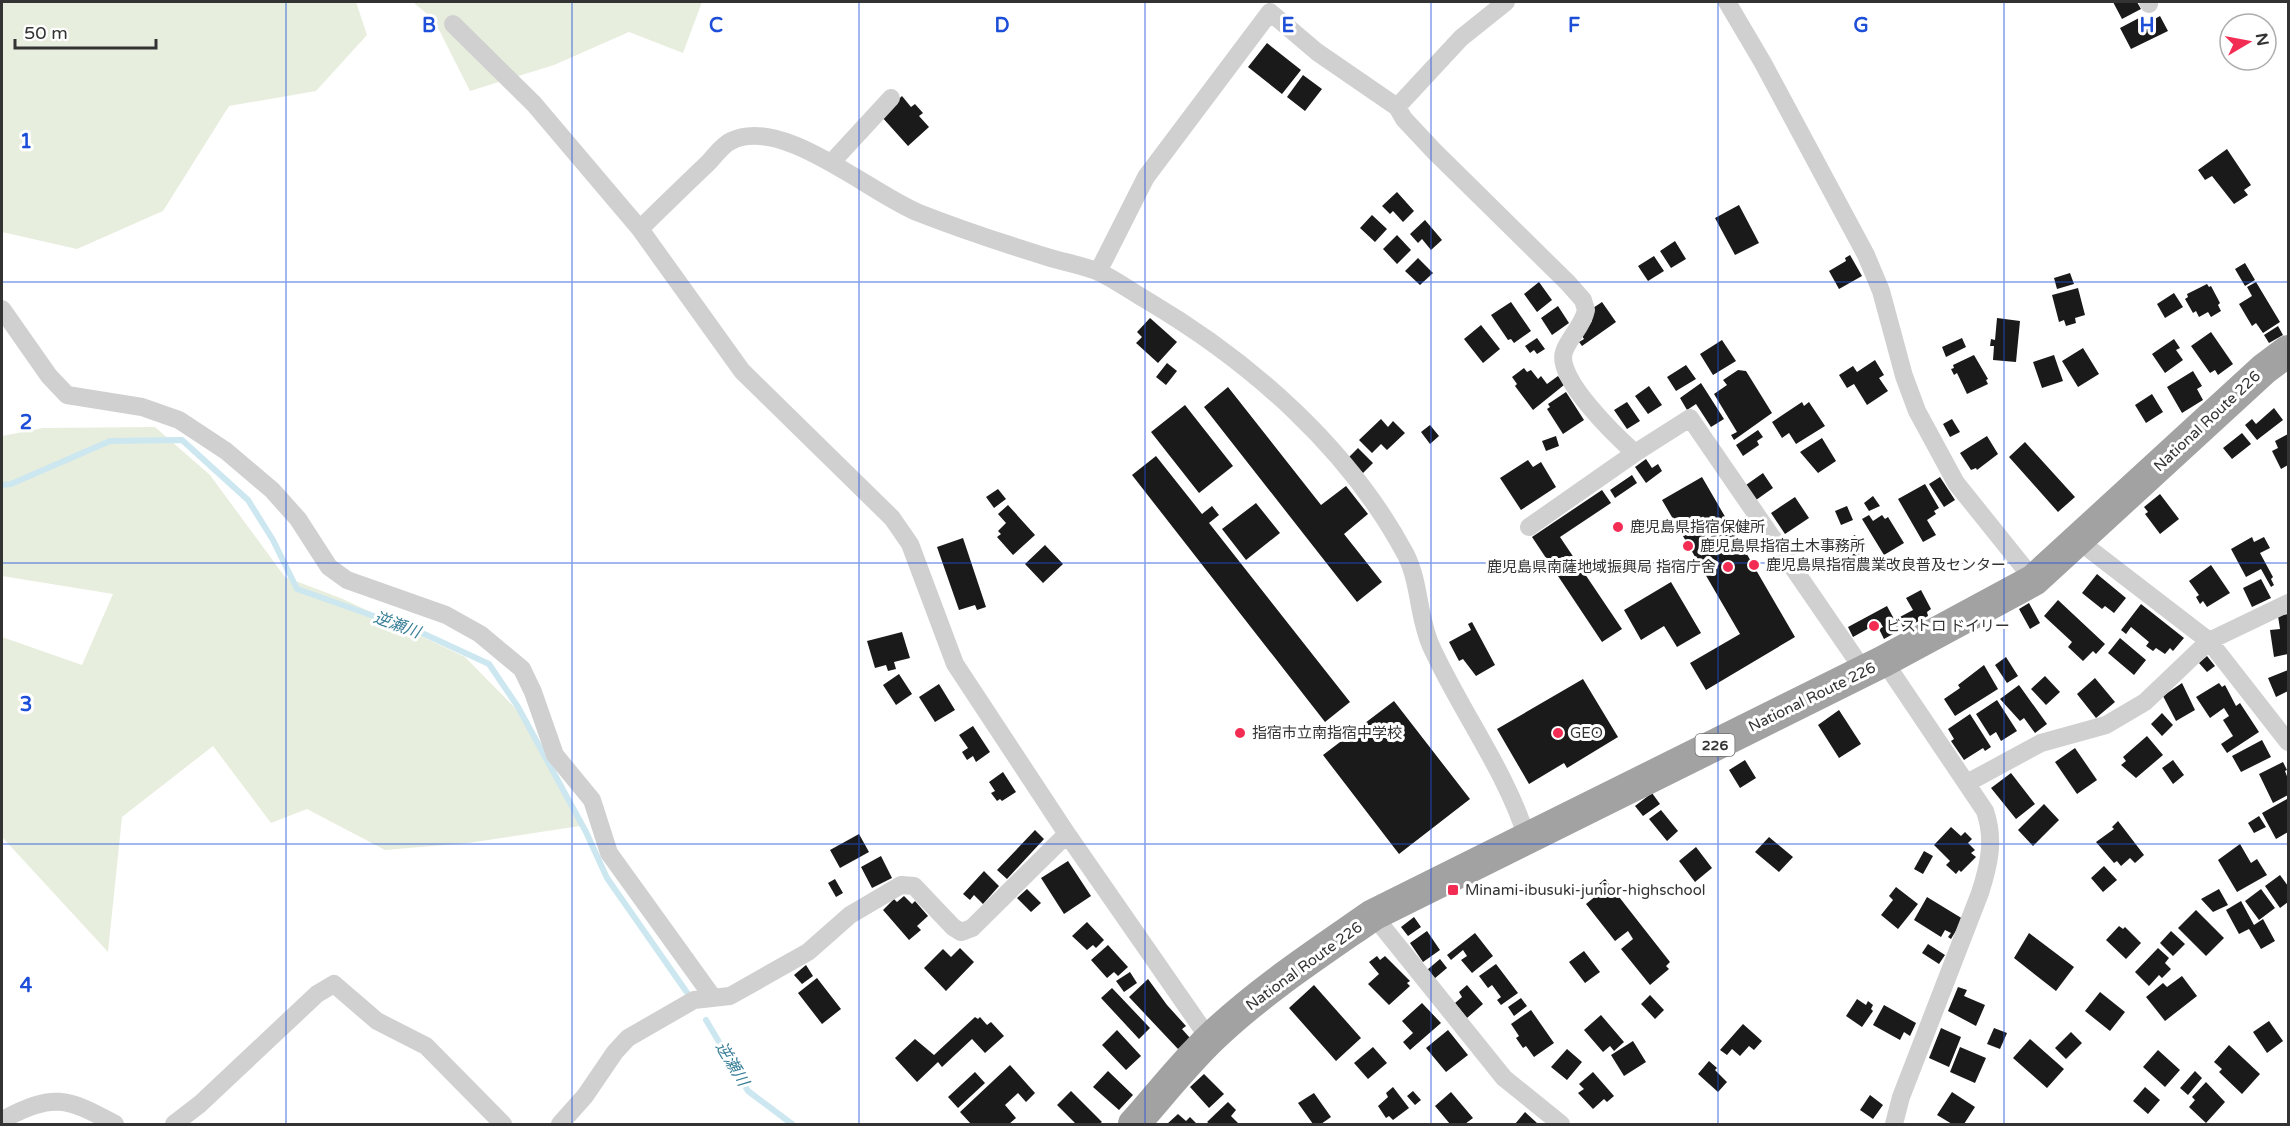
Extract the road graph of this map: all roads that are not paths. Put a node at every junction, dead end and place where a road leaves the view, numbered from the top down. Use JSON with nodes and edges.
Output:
{"nodes":[{"id":1,"x":1506,"y":2,"type":"edge"},
{"id":2,"x":1726,"y":2,"type":"edge"},
{"id":3,"x":453,"y":24,"type":"dead end"},
{"id":4,"x":891,"y":98,"type":"dead end"},
{"id":5,"x":1397,"y":107,"type":"junction"},
{"id":6,"x":832,"y":162,"type":"junction"},
{"id":7,"x":640,"y":229,"type":"junction"},
{"id":8,"x":1098,"y":272,"type":"junction"},
{"id":9,"x":2,"y":309,"type":"edge"},
{"id":10,"x":2289,"y":351,"type":"edge"},
{"id":11,"x":1635,"y":453,"type":"junction"},
{"id":12,"x":1529,"y":527,"type":"dead end"},
{"id":13,"x":2079,"y":541,"type":"junction"},
{"id":14,"x":2034,"y":580,"type":"junction"},
{"id":15,"x":2289,"y":603,"type":"edge"},
{"id":16,"x":2209,"y":641,"type":"junction"},
{"id":17,"x":1874,"y":666,"type":"junction"},
{"id":18,"x":2289,"y":742,"type":"edge"},
{"id":19,"x":1967,"y":783,"type":"junction"},
{"id":20,"x":1067,"y":834,"type":"junction"},
{"id":21,"x":1527,"y":838,"type":"junction"},
{"id":22,"x":1373,"y":915,"type":"junction"},
{"id":23,"x":712,"y":996,"type":"junction"},
{"id":24,"x":1210,"y":1040,"type":"junction"},
{"id":25,"x":2,"y":1120,"type":"edge"},
{"id":26,"x":1143,"y":1121,"type":"edge"},
{"id":27,"x":115,"y":1125,"type":"edge"},
{"id":28,"x":174,"y":1125,"type":"edge"},
{"id":29,"x":503,"y":1125,"type":"edge"},
{"id":30,"x":560,"y":1125,"type":"edge"},
{"id":31,"x":1561,"y":1125,"type":"edge"},
{"id":32,"x":1894,"y":1125,"type":"edge"}],
"edges":[{"from":1,"to":5,"type":"street"},
{"from":2,"to":14,"type":"street"},
{"from":3,"to":7,"type":"street"},
{"from":4,"to":6,"type":"street"},
{"from":5,"to":8,"type":"street"},
{"from":5,"to":11,"type":"street"},
{"from":6,"to":7,"type":"street"},
{"from":6,"to":8,"type":"street"},
{"from":7,"to":20,"type":"street"},
{"from":8,"to":21,"type":"street"},
{"from":9,"to":23,"type":"street"},
{"from":10,"to":13,"type":"highway","name":"National Route 226","number":"226"},
{"from":11,"to":12,"type":"street"},
{"from":11,"to":17,"type":"street"},
{"from":13,"to":14,"type":"highway","name":"National Route 226","number":"226"},
{"from":13,"to":16,"type":"street"},
{"from":14,"to":17,"type":"highway","name":"National Route 226","number":"226"},
{"from":15,"to":16,"type":"street"},
{"from":16,"to":18,"type":"street"},
{"from":16,"to":19,"type":"street"},
{"from":17,"to":19,"type":"street"},
{"from":17,"to":21,"type":"highway","name":"National Route 226","number":"226"},
{"from":19,"to":32,"type":"street"},
{"from":20,"to":23,"type":"street"},
{"from":20,"to":24,"type":"street"},
{"from":21,"to":22,"type":"highway","name":"National Route 226","number":"226"},
{"from":22,"to":24,"type":"highway","name":"National Route 226","number":"226"},
{"from":22,"to":31,"type":"street"},
{"from":23,"to":30,"type":"street"},
{"from":24,"to":26,"type":"highway","name":"National Route 226","number":"226"},
{"from":25,"to":27,"type":"street"},
{"from":28,"to":29,"type":"street"}]}
